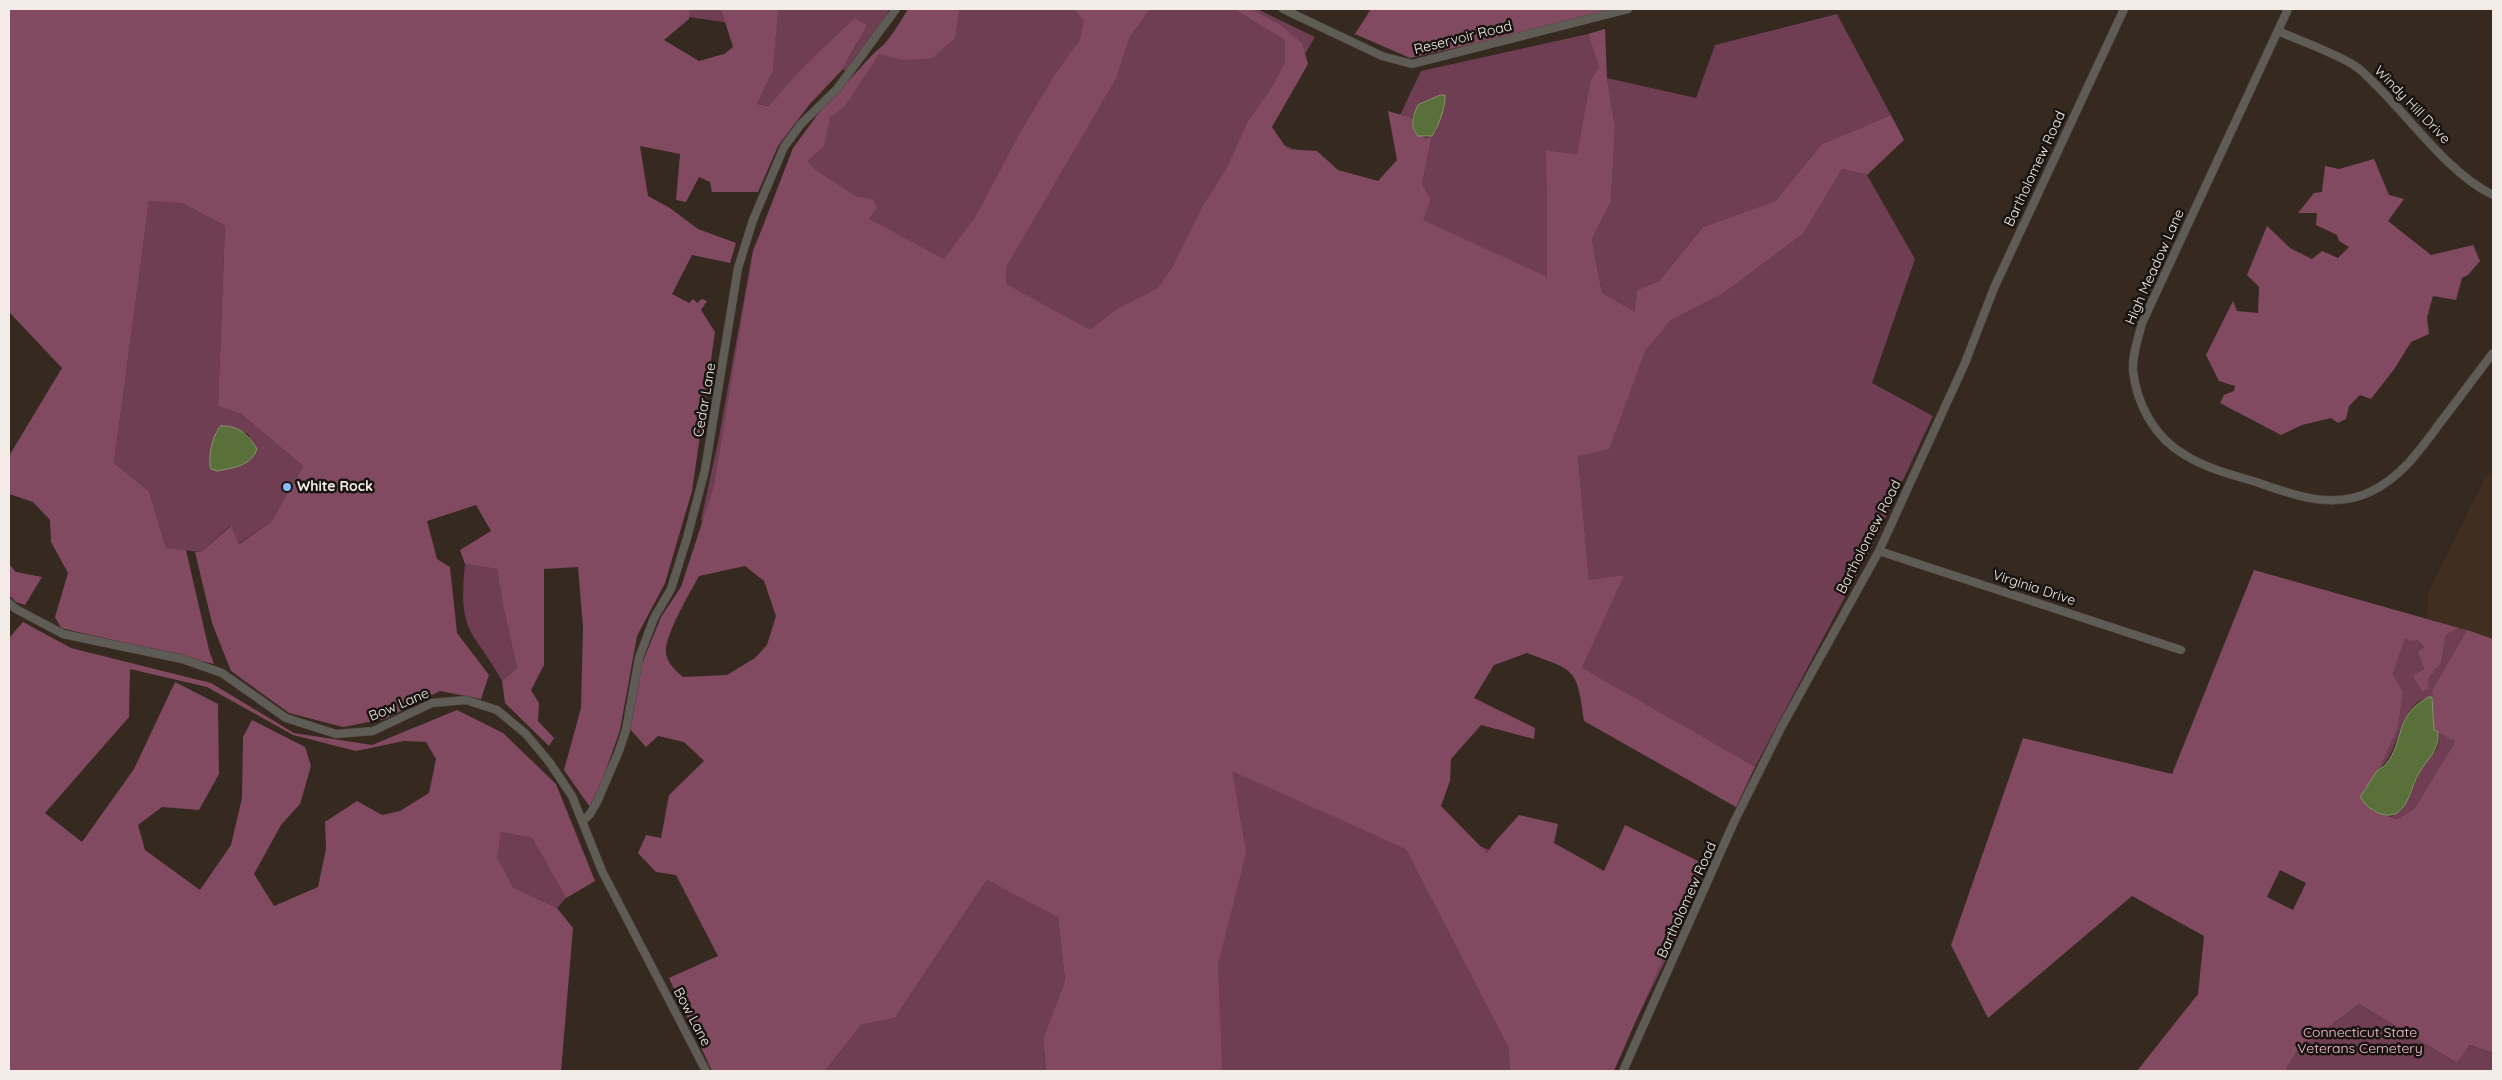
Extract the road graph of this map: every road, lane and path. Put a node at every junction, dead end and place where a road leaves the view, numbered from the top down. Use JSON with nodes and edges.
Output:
{"nodes":[{"id":1,"x":896,"y":9,"type":"edge"},
{"id":2,"x":1283,"y":9,"type":"edge"},
{"id":3,"x":1628,"y":9,"type":"edge"},
{"id":4,"x":2124,"y":9,"type":"edge"},
{"id":5,"x":2288,"y":9,"type":"edge"},
{"id":6,"x":2278,"y":31,"type":"junction"},
{"id":7,"x":2493,"y":195,"type":"edge"},
{"id":8,"x":2493,"y":353,"type":"edge"},
{"id":9,"x":1879,"y":551,"type":"junction"},
{"id":10,"x":9,"y":603,"type":"edge"},
{"id":11,"x":2181,"y":650,"type":"dead end"},
{"id":12,"x":583,"y":821,"type":"junction"},
{"id":13,"x":706,"y":1071,"type":"edge"},
{"id":14,"x":1623,"y":1071,"type":"edge"}],
"edges":[{"from":1,"to":12,"type":"street","name":"Cedar Lane"},
{"from":2,"to":3,"type":"street","name":"Reservoir Road"},
{"from":4,"to":9,"type":"street","name":"Bartholomew Road"},
{"from":5,"to":6,"type":"street","name":"High Meadow Lane"},
{"from":6,"to":7,"type":"street","name":"Windy Hill Drive"},
{"from":6,"to":8,"type":"street","name":"High Meadow Lane"},
{"from":9,"to":11,"type":"street","name":"Virginia Drive"},
{"from":9,"to":14,"type":"street","name":"Bartholomew Road"},
{"from":10,"to":12,"type":"street","name":"Bow Lane"},
{"from":12,"to":13,"type":"street","name":"Bow Lane"}]}
